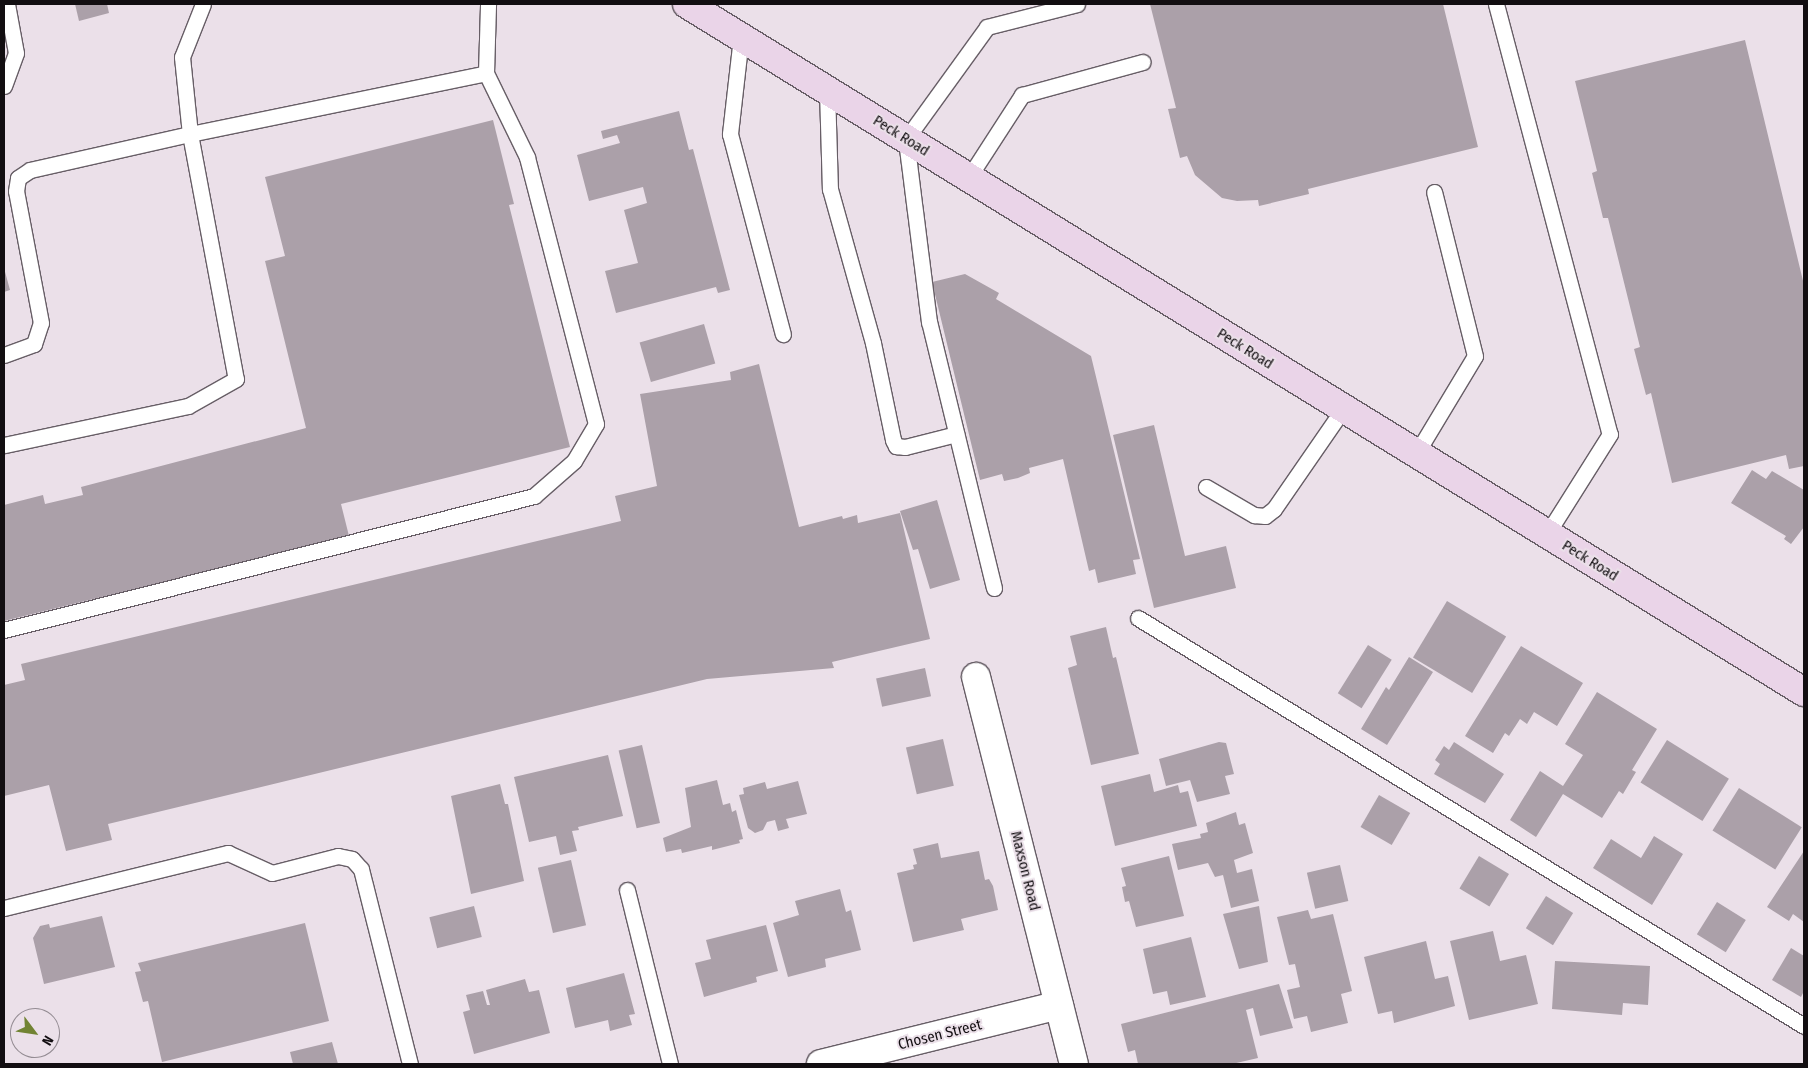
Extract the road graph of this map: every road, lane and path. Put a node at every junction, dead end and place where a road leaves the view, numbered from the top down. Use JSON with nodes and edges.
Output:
{"nodes":[{"id":1,"x":7,"y":4,"type":"edge"},
{"id":2,"x":203,"y":4,"type":"edge"},
{"id":3,"x":488,"y":4,"type":"edge"},
{"id":4,"x":687,"y":4,"type":"edge"},
{"id":5,"x":1077,"y":4,"type":"edge"},
{"id":6,"x":1496,"y":4,"type":"edge"},
{"id":7,"x":741,"y":37,"type":"junction"},
{"id":8,"x":1143,"y":62,"type":"dead end"},
{"id":9,"x":486,"y":73,"type":"junction"},
{"id":10,"x":4,"y":86,"type":"edge"},
{"id":11,"x":827,"y":90,"type":"junction"},
{"id":12,"x":190,"y":134,"type":"junction"},
{"id":13,"x":906,"y":139,"type":"junction"},
{"id":14,"x":968,"y":177,"type":"junction"},
{"id":15,"x":1434,"y":192,"type":"dead end"},
{"id":16,"x":783,"y":334,"type":"dead end"},
{"id":17,"x":4,"y":355,"type":"edge"},
{"id":18,"x":1343,"y":409,"type":"junction"},
{"id":19,"x":956,"y":434,"type":"junction"},
{"id":20,"x":4,"y":445,"type":"edge"},
{"id":21,"x":1416,"y":454,"type":"junction"},
{"id":22,"x":1206,"y":487,"type":"dead end"},
{"id":23,"x":1547,"y":534,"type":"junction"},
{"id":24,"x":994,"y":588,"type":"dead end"},
{"id":25,"x":1138,"y":618,"type":"dead end"},
{"id":26,"x":4,"y":630,"type":"edge"},
{"id":27,"x":976,"y":677,"type":"dead end"},
{"id":28,"x":1804,"y":692,"type":"edge"},
{"id":29,"x":627,"y":890,"type":"dead end"},
{"id":30,"x":4,"y":908,"type":"edge"},
{"id":31,"x":1059,"y":1005,"type":"junction"},
{"id":32,"x":1804,"y":1026,"type":"edge"},
{"id":33,"x":410,"y":1064,"type":"edge"},
{"id":34,"x":670,"y":1064,"type":"edge"},
{"id":35,"x":821,"y":1064,"type":"edge"},
{"id":36,"x":1074,"y":1064,"type":"edge"}],
"edges":[{"from":1,"to":10,"type":"lane"},
{"from":2,"to":12,"type":"lane"},
{"from":3,"to":9,"type":"lane"},
{"from":4,"to":7,"type":"main road","name":"Peck Road"},
{"from":5,"to":13,"type":"lane"},
{"from":6,"to":23,"type":"lane"},
{"from":7,"to":11,"type":"main road","name":"Peck Road"},
{"from":7,"to":16,"type":"lane"},
{"from":8,"to":14,"type":"lane"},
{"from":9,"to":12,"type":"lane"},
{"from":9,"to":26,"type":"lane"},
{"from":11,"to":13,"type":"main road","name":"Peck Road"},
{"from":11,"to":19,"type":"lane"},
{"from":12,"to":17,"type":"lane"},
{"from":12,"to":20,"type":"lane"},
{"from":13,"to":14,"type":"main road","name":"Peck Road"},
{"from":13,"to":19,"type":"lane"},
{"from":14,"to":18,"type":"main road","name":"Peck Road"},
{"from":15,"to":21,"type":"lane"},
{"from":18,"to":21,"type":"main road","name":"Peck Road"},
{"from":18,"to":22,"type":"lane"},
{"from":19,"to":24,"type":"lane"},
{"from":21,"to":23,"type":"main road","name":"Peck Road"},
{"from":23,"to":28,"type":"main road","name":"Peck Road"},
{"from":25,"to":32,"type":"lane"},
{"from":27,"to":31,"type":"street","name":"Maxson Road"},
{"from":29,"to":34,"type":"lane"},
{"from":30,"to":33,"type":"lane"},
{"from":31,"to":35,"type":"street","name":"Chosen Street"},
{"from":31,"to":36,"type":"street","name":"Maxson Road"}]}
